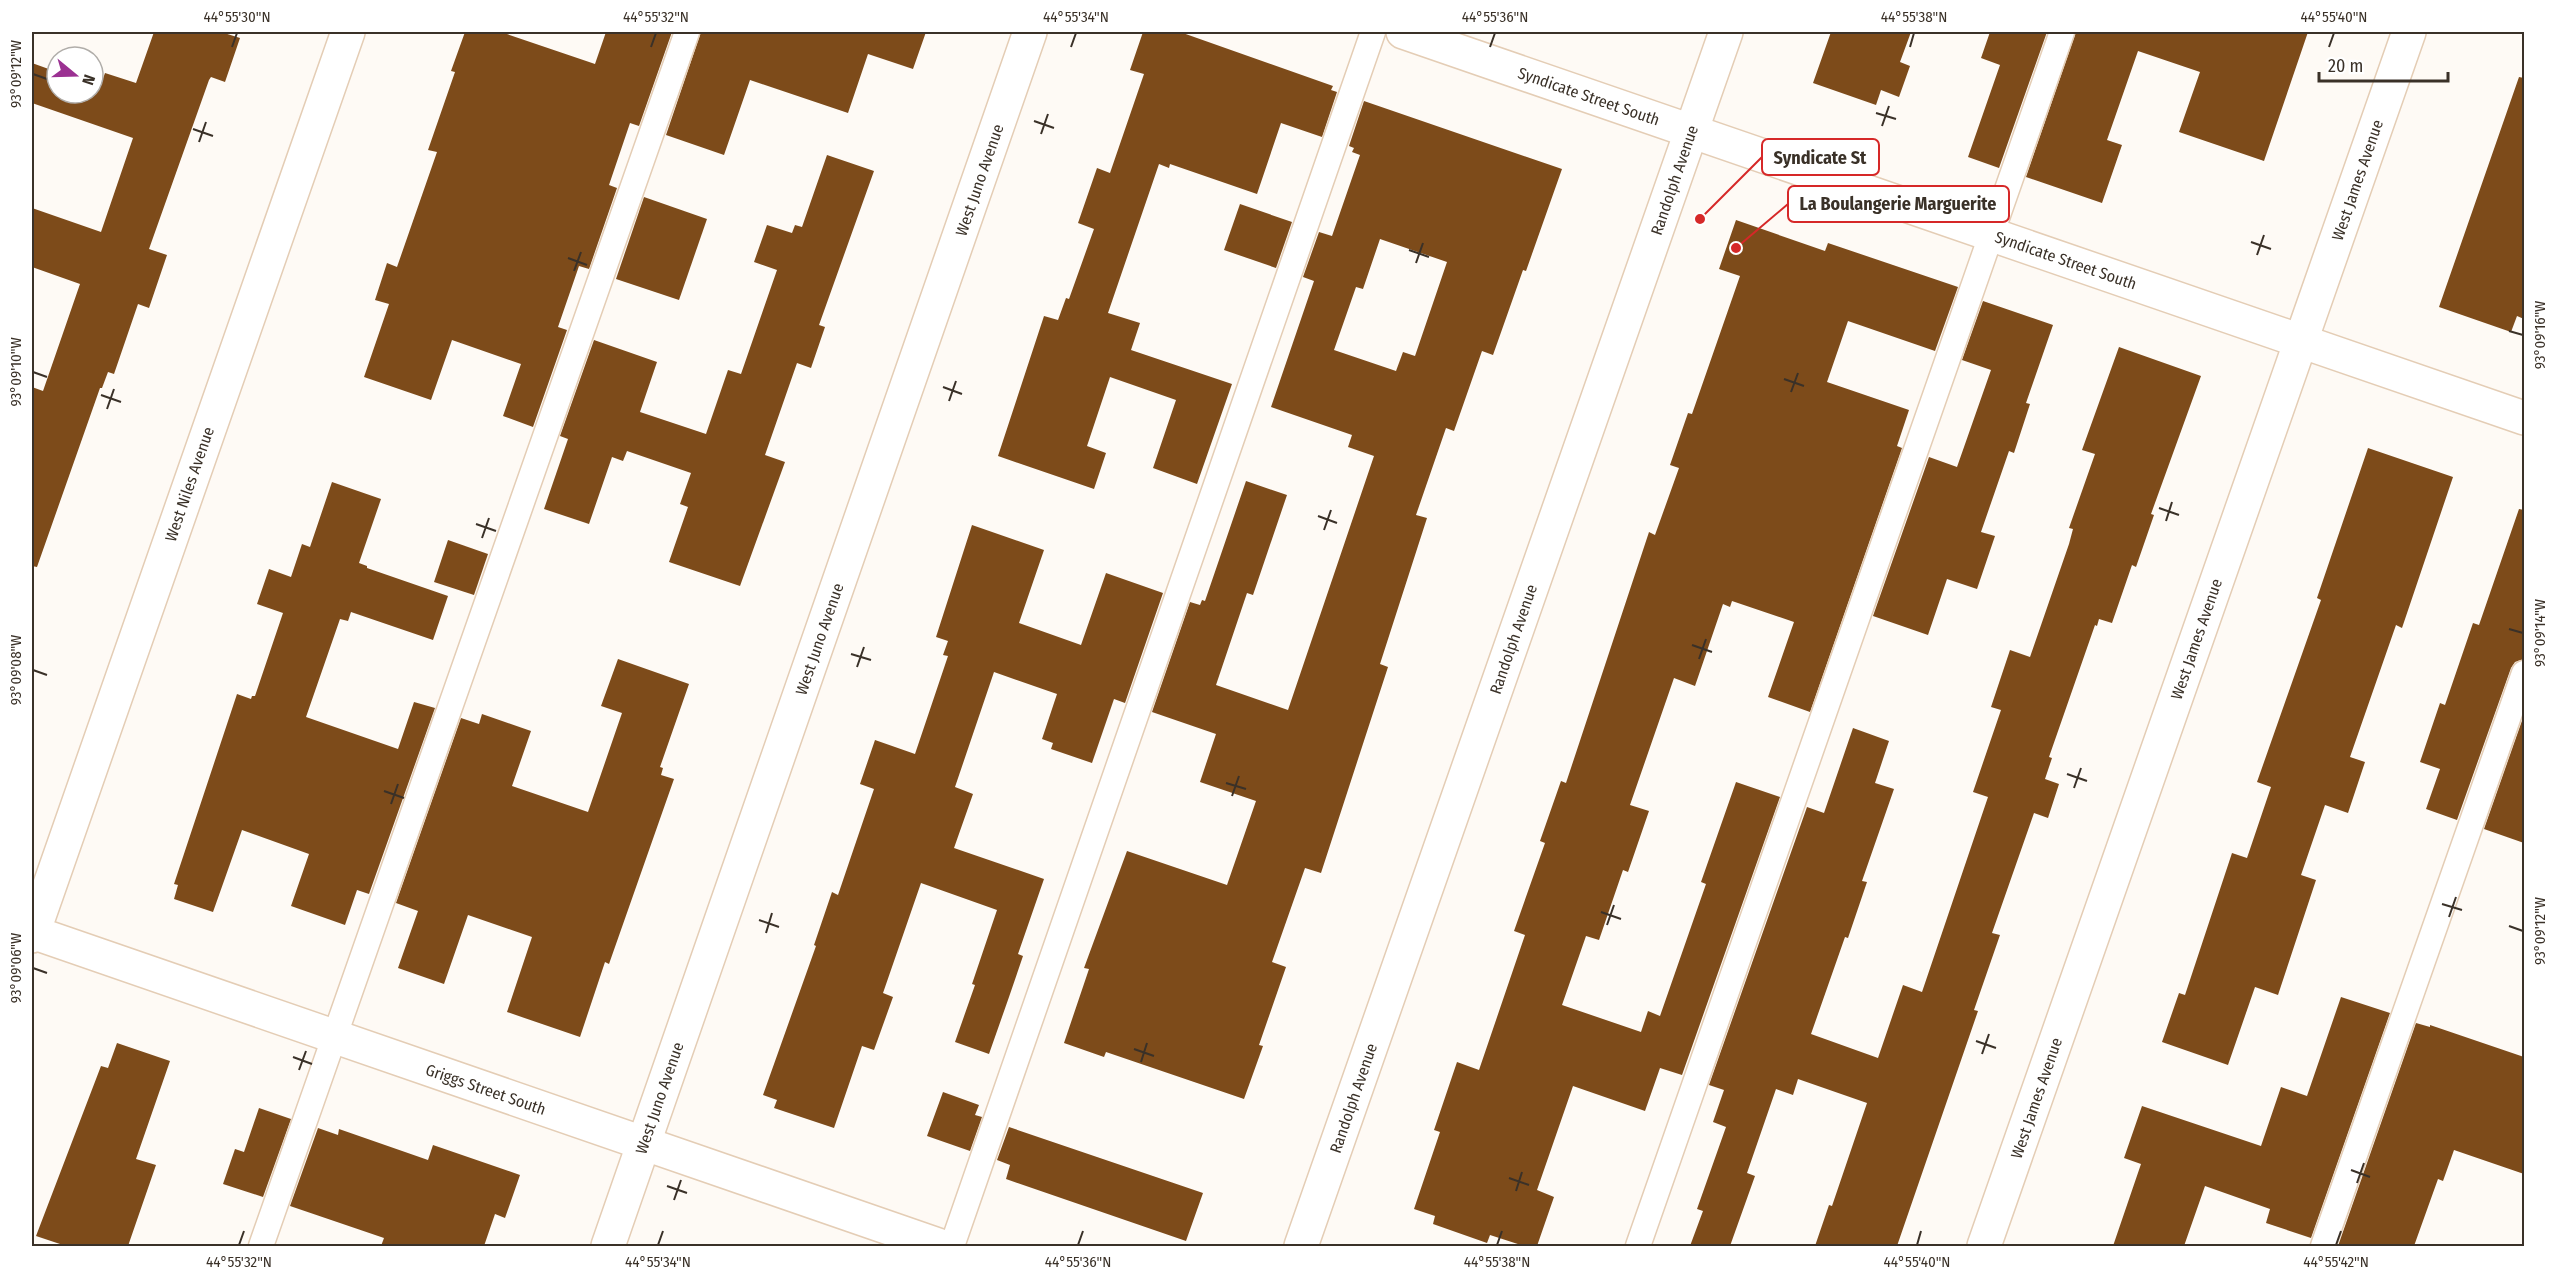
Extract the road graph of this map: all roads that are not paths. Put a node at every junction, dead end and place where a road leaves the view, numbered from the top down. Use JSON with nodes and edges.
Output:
{"nodes":[{"id":1,"x":348,"y":32,"type":"edge"},
{"id":2,"x":687,"y":32,"type":"edge"},
{"id":3,"x":1030,"y":32,"type":"edge"},
{"id":4,"x":1373,"y":32,"type":"edge"},
{"id":5,"x":1403,"y":32,"type":"edge"},
{"id":6,"x":1726,"y":32,"type":"edge"},
{"id":7,"x":2062,"y":32,"type":"edge"},
{"id":8,"x":2409,"y":32,"type":"edge"},
{"id":9,"x":1692,"y":131,"type":"junction"},
{"id":10,"x":1991,"y":234,"type":"junction"},
{"id":11,"x":2301,"y":341,"type":"junction"},
{"id":12,"x":2524,"y":418,"type":"edge"},
{"id":13,"x":2524,"y":673,"type":"edge"},
{"id":14,"x":32,"y":933,"type":"edge"},
{"id":15,"x":334,"y":1036,"type":"junction"},
{"id":16,"x":643,"y":1143,"type":"junction"},
{"id":17,"x":261,"y":1246,"type":"edge"},
{"id":18,"x":608,"y":1246,"type":"edge"},
{"id":19,"x":941,"y":1246,"type":"edge"},
{"id":20,"x":952,"y":1246,"type":"edge"},
{"id":21,"x":1300,"y":1246,"type":"edge"},
{"id":22,"x":1638,"y":1246,"type":"edge"},
{"id":23,"x":1984,"y":1246,"type":"edge"},
{"id":24,"x":2323,"y":1246,"type":"edge"}],
"edges":[{"from":1,"to":14,"type":"street","name":"West Niles Avenue"},
{"from":2,"to":15,"type":"lane"},
{"from":3,"to":16,"type":"street","name":"West Juno Avenue"},
{"from":4,"to":20,"type":"lane"},
{"from":5,"to":9,"type":"street","name":"Syndicate Street South"},
{"from":6,"to":9,"type":"street","name":"Randolph Avenue"},
{"from":7,"to":10,"type":"lane"},
{"from":8,"to":11,"type":"street","name":"West James Avenue"},
{"from":9,"to":10,"type":"street","name":"Syndicate Street South"},
{"from":9,"to":21,"type":"street","name":"Randolph Avenue"},
{"from":10,"to":11,"type":"street","name":"Syndicate Street South"},
{"from":10,"to":22,"type":"lane"},
{"from":11,"to":12,"type":"street","name":"Syndicate Street South"},
{"from":11,"to":23,"type":"street","name":"West James Avenue"},
{"from":13,"to":24,"type":"lane"},
{"from":14,"to":15,"type":"street","name":"Griggs Street South"},
{"from":15,"to":16,"type":"street","name":"Griggs Street South"},
{"from":15,"to":17,"type":"lane"},
{"from":16,"to":18,"type":"street","name":"West Juno Avenue"},
{"from":16,"to":19,"type":"street","name":"Griggs Street South"}]}
